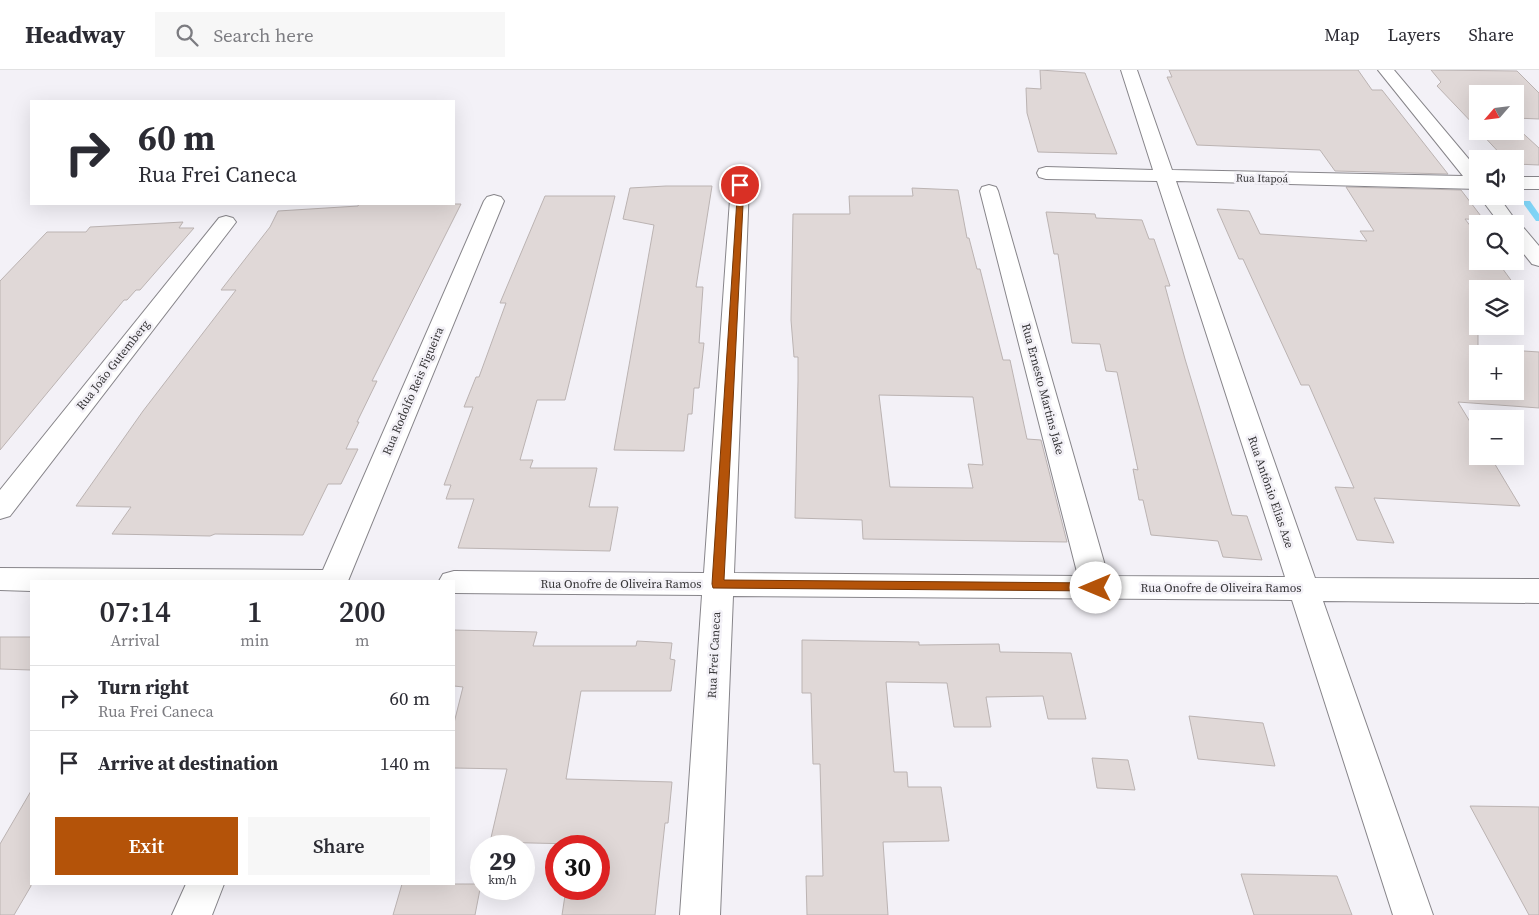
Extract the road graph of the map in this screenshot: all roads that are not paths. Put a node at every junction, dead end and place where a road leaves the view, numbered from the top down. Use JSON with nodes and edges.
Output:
{"nodes":[{"id":1,"x":1129,"y":70,"type":"edge"},
{"id":2,"x":1386,"y":70,"type":"edge"},
{"id":3,"x":1046,"y":172,"type":"dead end"},
{"id":4,"x":1469,"y":172,"type":"edge"},
{"id":5,"x":1165,"y":176,"type":"junction"},
{"id":6,"x":1524,"y":183,"type":"edge"},
{"id":7,"x":1539,"y":183,"type":"edge"},
{"id":8,"x":740,"y":185,"type":"dead end"},
{"id":9,"x":1469,"y":186,"type":"edge"},
{"id":10,"x":989,"y":191,"type":"dead end"},
{"id":11,"x":494,"y":201,"type":"dead end"},
{"id":12,"x":1495,"y":205,"type":"edge"},
{"id":13,"x":1503,"y":215,"type":"edge"},
{"id":14,"x":226,"y":222,"type":"dead end"},
{"id":15,"x":1524,"y":241,"type":"edge"},
{"id":16,"x":1539,"y":260,"type":"edge"},
{"id":17,"x":0,"y":509,"type":"edge"},
{"id":18,"x":0,"y":579,"type":"edge"},
{"id":19,"x":162,"y":580,"type":"edge"},
{"id":20,"x":333,"y":580,"type":"edge"},
{"id":21,"x":455,"y":582,"type":"edge"},
{"id":22,"x":718,"y":584,"type":"junction"},
{"id":23,"x":1096,"y":588,"type":"junction"},
{"id":24,"x":1304,"y":589,"type":"junction"},
{"id":25,"x":1539,"y":591,"type":"edge"},
{"id":26,"x":205,"y":885,"type":"edge"},
{"id":27,"x":192,"y":915,"type":"edge"},
{"id":28,"x":700,"y":915,"type":"edge"},
{"id":29,"x":1413,"y":915,"type":"edge"}],
"edges":[{"from":1,"to":5,"type":"street","name":"Rua Antônio Elias Aze"},
{"from":2,"to":4,"type":"street"},
{"from":3,"to":5,"type":"street","name":"Rua Itapoá"},
{"from":5,"to":9,"type":"street","name":"Rua Itapoá"},
{"from":5,"to":24,"type":"street","name":"Rua Antônio Elias Aze"},
{"from":6,"to":7,"type":"street"},
{"from":8,"to":22,"type":"street","name":"Rua Frei Caneca"},
{"from":10,"to":23,"type":"street","name":"Rua Ernesto Martins Jake"},
{"from":11,"to":20,"type":"street","name":"Rua Rodolfo Reis Figueira"},
{"from":12,"to":13,"type":"street"},
{"from":14,"to":17,"type":"street","name":"Rua João Gutemberg"},
{"from":15,"to":16,"type":"street"},
{"from":18,"to":19,"type":"street"},
{"from":21,"to":22,"type":"street","name":"Rua Onofre de Oliveira Ramos"},
{"from":22,"to":23,"type":"street","name":"Rua Onofre de Oliveira Ramos"},
{"from":22,"to":28,"type":"street","name":"Rua Frei Caneca"},
{"from":23,"to":24,"type":"street","name":"Rua Onofre de Oliveira Ramos"},
{"from":24,"to":25,"type":"street","name":"Rua Onofre de Oliveira Ramos"},
{"from":24,"to":29,"type":"street","name":"Rua Antônio Elias Aze"},
{"from":26,"to":27,"type":"street"}]}
